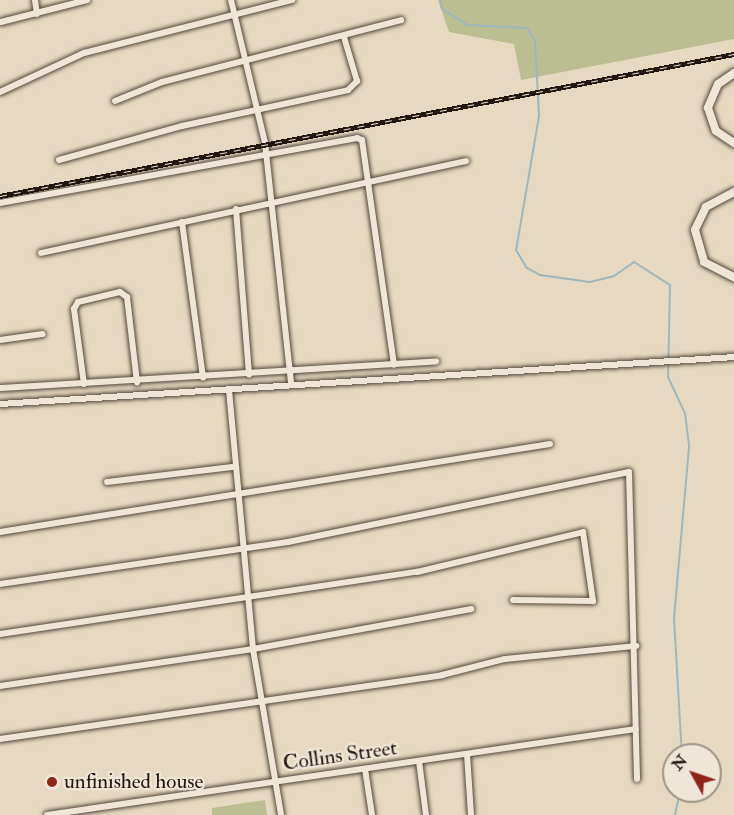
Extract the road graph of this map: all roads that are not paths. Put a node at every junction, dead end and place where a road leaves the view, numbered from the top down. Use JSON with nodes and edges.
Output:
{"nodes":[{"id":1,"x":35,"y":0,"type":"edge"},
{"id":2,"x":87,"y":0,"type":"edge"},
{"id":3,"x":231,"y":0,"type":"edge"},
{"id":4,"x":292,"y":0,"type":"edge"},
{"id":5,"x":37,"y":14,"type":"junction"},
{"id":6,"x":234,"y":14,"type":"junction"},
{"id":7,"x":401,"y":20,"type":"dead end"},
{"id":8,"x":1,"y":22,"type":"edge"},
{"id":9,"x":344,"y":37,"type":"junction"},
{"id":10,"x":247,"y":61,"type":"junction"},
{"id":11,"x":734,"y":73,"type":"edge"},
{"id":12,"x":0,"y":93,"type":"edge"},
{"id":13,"x":115,"y":101,"type":"dead end"},
{"id":14,"x":258,"y":110,"type":"junction"},
{"id":15,"x":734,"y":143,"type":"edge"},
{"id":16,"x":266,"y":153,"type":"junction"},
{"id":17,"x":59,"y":160,"type":"dead end"},
{"id":18,"x":466,"y":160,"type":"dead end"},
{"id":19,"x":367,"y":182,"type":"junction"},
{"id":20,"x":734,"y":192,"type":"edge"},
{"id":21,"x":272,"y":201,"type":"junction"},
{"id":22,"x":0,"y":203,"type":"edge"},
{"id":23,"x":236,"y":209,"type":"junction"},
{"id":24,"x":182,"y":222,"type":"junction"},
{"id":25,"x":41,"y":252,"type":"dead end"},
{"id":26,"x":734,"y":277,"type":"edge"},
{"id":27,"x":43,"y":334,"type":"dead end"},
{"id":28,"x":0,"y":340,"type":"edge"},
{"id":29,"x":734,"y":357,"type":"edge"},
{"id":30,"x":435,"y":361,"type":"dead end"},
{"id":31,"x":394,"y":364,"type":"junction"},
{"id":32,"x":290,"y":371,"type":"junction"},
{"id":33,"x":249,"y":374,"type":"junction"},
{"id":34,"x":203,"y":378,"type":"junction"},
{"id":35,"x":137,"y":382,"type":"junction"},
{"id":36,"x":291,"y":383,"type":"junction"},
{"id":37,"x":84,"y":384,"type":"junction"},
{"id":38,"x":0,"y":388,"type":"edge"},
{"id":39,"x":229,"y":390,"type":"junction"},
{"id":40,"x":0,"y":404,"type":"edge"},
{"id":41,"x":550,"y":444,"type":"dead end"},
{"id":42,"x":232,"y":467,"type":"junction"},
{"id":43,"x":107,"y":482,"type":"dead end"},
{"id":44,"x":236,"y":498,"type":"junction"},
{"id":45,"x":0,"y":532,"type":"edge"},
{"id":46,"x":244,"y":549,"type":"junction"},
{"id":47,"x":0,"y":584,"type":"edge"},
{"id":48,"x":247,"y":598,"type":"junction"},
{"id":49,"x":513,"y":600,"type":"dead end"},
{"id":50,"x":471,"y":609,"type":"dead end"},
{"id":51,"x":0,"y":634,"type":"edge"},
{"id":52,"x":636,"y":646,"type":"junction"},
{"id":53,"x":253,"y":649,"type":"junction"},
{"id":54,"x":0,"y":686,"type":"edge"},
{"id":55,"x":262,"y":701,"type":"junction"},
{"id":56,"x":636,"y":729,"type":"junction"},
{"id":57,"x":0,"y":739,"type":"edge"},
{"id":58,"x":468,"y":754,"type":"junction"},
{"id":59,"x":419,"y":761,"type":"junction"},
{"id":60,"x":365,"y":769,"type":"junction"},
{"id":61,"x":637,"y":779,"type":"dead end"},
{"id":62,"x":276,"y":782,"type":"junction"},
{"id":63,"x":105,"y":807,"type":"junction"},
{"id":64,"x":47,"y":815,"type":"edge"},
{"id":65,"x":106,"y":815,"type":"edge"},
{"id":66,"x":281,"y":815,"type":"edge"},
{"id":67,"x":372,"y":815,"type":"edge"},
{"id":68,"x":426,"y":815,"type":"edge"},
{"id":69,"x":471,"y":815,"type":"edge"}],
"edges":[{"from":1,"to":5,"type":"street"},
{"from":2,"to":5,"type":"street"},
{"from":3,"to":6,"type":"street"},
{"from":4,"to":6,"type":"street"},
{"from":5,"to":8,"type":"street"},
{"from":6,"to":10,"type":"street"},
{"from":6,"to":12,"type":"street"},
{"from":7,"to":9,"type":"street"},
{"from":9,"to":10,"type":"street"},
{"from":9,"to":14,"type":"street"},
{"from":10,"to":13,"type":"street"},
{"from":10,"to":14,"type":"street"},
{"from":11,"to":15,"type":"main road"},
{"from":14,"to":16,"type":"street"},
{"from":14,"to":17,"type":"street"},
{"from":16,"to":19,"type":"street"},
{"from":16,"to":21,"type":"street"},
{"from":16,"to":22,"type":"street"},
{"from":18,"to":19,"type":"street"},
{"from":19,"to":21,"type":"street"},
{"from":19,"to":31,"type":"street"},
{"from":20,"to":26,"type":"main road"},
{"from":21,"to":23,"type":"street"},
{"from":21,"to":32,"type":"street"},
{"from":23,"to":24,"type":"street"},
{"from":23,"to":33,"type":"street"},
{"from":24,"to":25,"type":"street"},
{"from":24,"to":34,"type":"street"},
{"from":27,"to":28,"type":"street"},
{"from":29,"to":36,"type":"street"},
{"from":30,"to":31,"type":"street"},
{"from":31,"to":32,"type":"street"},
{"from":32,"to":33,"type":"street"},
{"from":32,"to":36,"type":"street"},
{"from":33,"to":34,"type":"street"},
{"from":34,"to":35,"type":"street"},
{"from":35,"to":37,"type":"street"},
{"from":35,"to":37,"type":"street"},
{"from":36,"to":39,"type":"street"},
{"from":37,"to":38,"type":"street"},
{"from":39,"to":40,"type":"street"},
{"from":39,"to":42,"type":"street"},
{"from":41,"to":44,"type":"street"},
{"from":42,"to":43,"type":"street"},
{"from":42,"to":44,"type":"street"},
{"from":44,"to":45,"type":"street"},
{"from":44,"to":46,"type":"street"},
{"from":46,"to":47,"type":"street"},
{"from":46,"to":48,"type":"street"},
{"from":46,"to":52,"type":"street"},
{"from":48,"to":49,"type":"street"},
{"from":48,"to":51,"type":"street"},
{"from":48,"to":53,"type":"street"},
{"from":50,"to":53,"type":"street"},
{"from":52,"to":55,"type":"street"},
{"from":52,"to":56,"type":"street"},
{"from":53,"to":54,"type":"street"},
{"from":53,"to":55,"type":"street"},
{"from":55,"to":57,"type":"street"},
{"from":55,"to":62,"type":"street"},
{"from":56,"to":58,"type":"street","name":"Collins Street"},
{"from":56,"to":61,"type":"street"},
{"from":58,"to":59,"type":"street","name":"Collins Street"},
{"from":58,"to":69,"type":"street"},
{"from":59,"to":60,"type":"street","name":"Collins Street"},
{"from":59,"to":68,"type":"street"},
{"from":60,"to":62,"type":"street","name":"Collins Street"},
{"from":60,"to":67,"type":"street"},
{"from":62,"to":63,"type":"street","name":"Collins Street"},
{"from":62,"to":66,"type":"street"},
{"from":63,"to":64,"type":"street","name":"Collins Street"},
{"from":63,"to":65,"type":"street"}]}
